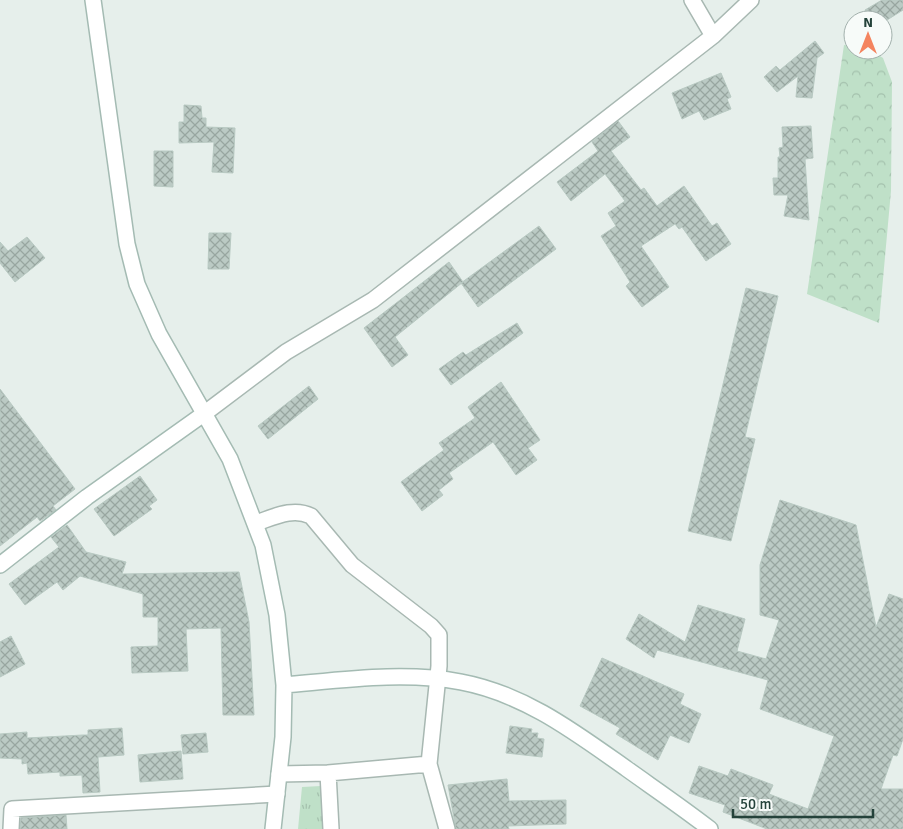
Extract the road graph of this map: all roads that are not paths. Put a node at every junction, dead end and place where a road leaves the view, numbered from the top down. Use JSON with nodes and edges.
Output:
{"nodes":[{"id":1,"x":93,"y":0,"type":"edge"},
{"id":2,"x":692,"y":0,"type":"edge"},
{"id":3,"x":751,"y":0,"type":"edge"},
{"id":4,"x":713,"y":36,"type":"junction"},
{"id":5,"x":205,"y":413,"type":"junction"},
{"id":6,"x":256,"y":523,"type":"junction"},
{"id":7,"x":0,"y":565,"type":"edge"},
{"id":8,"x":438,"y":679,"type":"junction"},
{"id":9,"x":284,"y":686,"type":"junction"},
{"id":10,"x":429,"y":764,"type":"junction"},
{"id":11,"x":328,"y":773,"type":"junction"},
{"id":12,"x":280,"y":774,"type":"junction"},
{"id":13,"x":278,"y":794,"type":"junction"},
{"id":14,"x":11,"y":829,"type":"edge"},
{"id":15,"x":273,"y":829,"type":"edge"},
{"id":16,"x":331,"y":829,"type":"edge"},
{"id":17,"x":447,"y":829,"type":"edge"},
{"id":18,"x":710,"y":829,"type":"edge"}],
"edges":[{"from":1,"to":5,"type":"street"},
{"from":2,"to":4,"type":"street"},
{"from":3,"to":4,"type":"street"},
{"from":4,"to":5,"type":"street"},
{"from":5,"to":6,"type":"street"},
{"from":5,"to":7,"type":"street"},
{"from":6,"to":8,"type":"street"},
{"from":6,"to":9,"type":"street"},
{"from":8,"to":9,"type":"street"},
{"from":8,"to":10,"type":"street"},
{"from":8,"to":18,"type":"street"},
{"from":9,"to":12,"type":"street"},
{"from":10,"to":11,"type":"street"},
{"from":10,"to":17,"type":"street"},
{"from":11,"to":12,"type":"street"},
{"from":11,"to":16,"type":"street"},
{"from":12,"to":13,"type":"street"},
{"from":13,"to":14,"type":"street"},
{"from":13,"to":15,"type":"street"}]}
